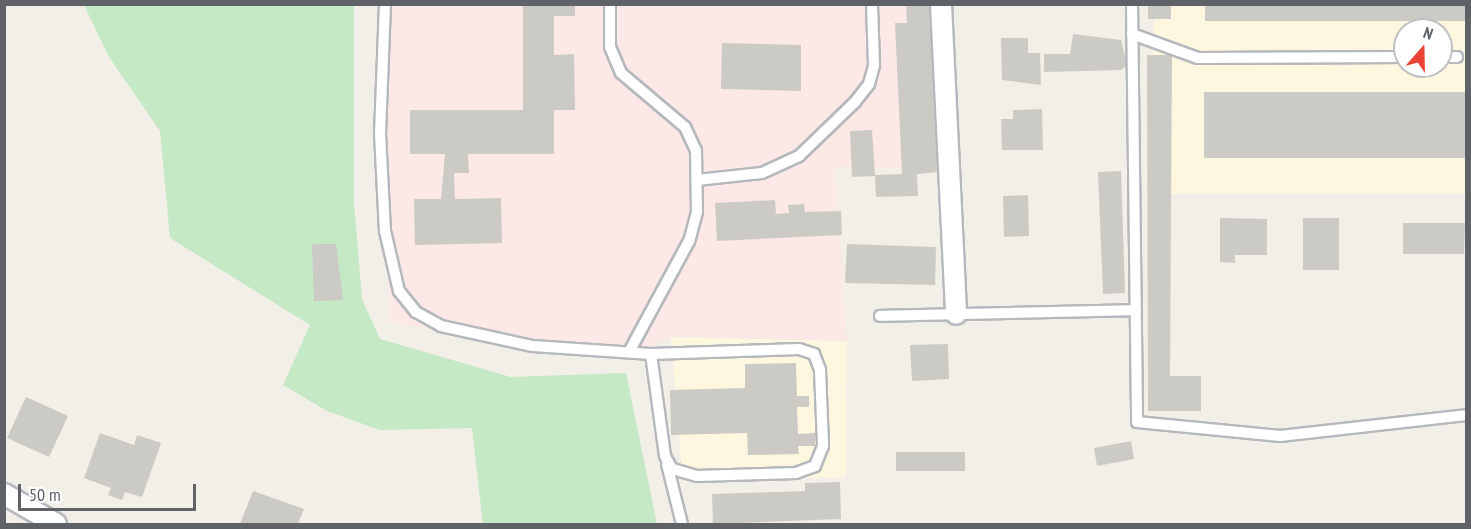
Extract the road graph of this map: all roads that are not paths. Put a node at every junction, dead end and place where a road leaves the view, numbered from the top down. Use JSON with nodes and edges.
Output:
{"nodes":[{"id":1,"x":386,"y":4,"type":"edge"},
{"id":2,"x":610,"y":4,"type":"edge"},
{"id":3,"x":872,"y":4,"type":"edge"},
{"id":4,"x":941,"y":4,"type":"edge"},
{"id":5,"x":1132,"y":4,"type":"edge"},
{"id":6,"x":1132,"y":34,"type":"junction"},
{"id":7,"x":1393,"y":57,"type":"edge"},
{"id":8,"x":1453,"y":57,"type":"edge"},
{"id":9,"x":1457,"y":57,"type":"dead end"},
{"id":10,"x":697,"y":180,"type":"junction"},
{"id":11,"x":1136,"y":310,"type":"junction"},
{"id":12,"x":956,"y":314,"type":"junction"},
{"id":13,"x":880,"y":316,"type":"dead end"},
{"id":14,"x":629,"y":352,"type":"junction"},
{"id":15,"x":651,"y":354,"type":"junction"},
{"id":16,"x":1467,"y":415,"type":"edge"},
{"id":17,"x":665,"y":456,"type":"junction"},
{"id":18,"x":4,"y":494,"type":"edge"},
{"id":19,"x":56,"y":525,"type":"edge"},
{"id":20,"x":682,"y":525,"type":"edge"}],
"edges":[{"from":1,"to":14,"type":"lane"},
{"from":2,"to":10,"type":"lane"},
{"from":3,"to":10,"type":"lane"},
{"from":4,"to":12,"type":"street"},
{"from":5,"to":6,"type":"lane"},
{"from":6,"to":7,"type":"lane"},
{"from":6,"to":11,"type":"lane"},
{"from":8,"to":9,"type":"lane"},
{"from":10,"to":14,"type":"lane"},
{"from":11,"to":12,"type":"lane"},
{"from":11,"to":16,"type":"lane"},
{"from":12,"to":13,"type":"lane"},
{"from":14,"to":15,"type":"lane"},
{"from":15,"to":17,"type":"lane"},
{"from":15,"to":17,"type":"lane"},
{"from":17,"to":20,"type":"lane"},
{"from":18,"to":19,"type":"street"}]}
